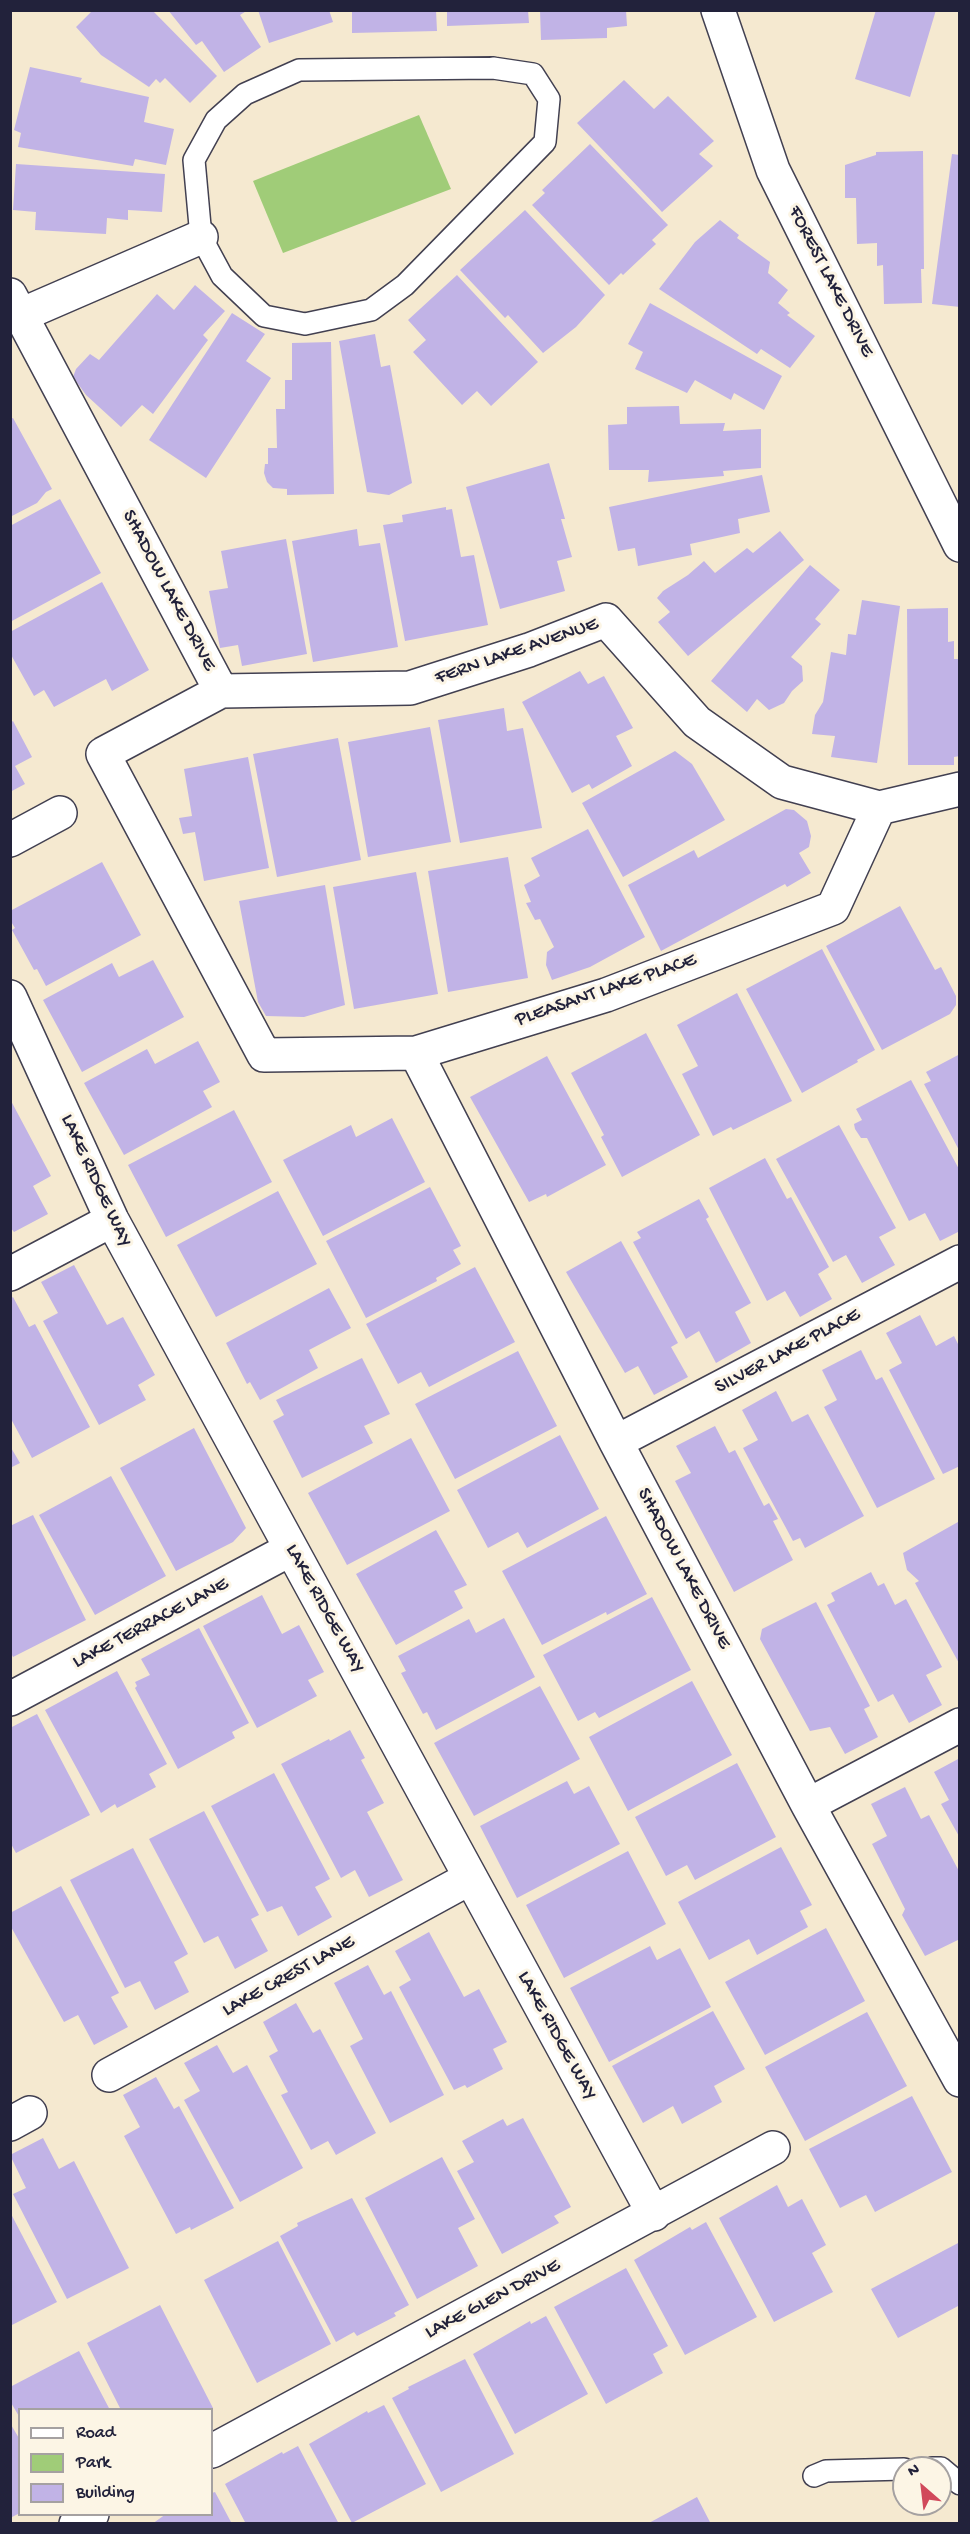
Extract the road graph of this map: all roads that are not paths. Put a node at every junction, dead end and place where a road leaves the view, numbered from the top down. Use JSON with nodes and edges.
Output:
{"nodes":[{"id":1,"x":718,"y":10,"type":"edge"},
{"id":2,"x":201,"y":237,"type":"junction"},
{"id":3,"x":16,"y":305,"type":"edge"},
{"id":4,"x":960,"y":545,"type":"edge"},
{"id":5,"x":221,"y":691,"type":"junction"},
{"id":6,"x":960,"y":789,"type":"edge"},
{"id":7,"x":879,"y":808,"type":"junction"},
{"id":8,"x":60,"y":813,"type":"dead end"},
{"id":9,"x":10,"y":840,"type":"edge"},
{"id":10,"x":10,"y":997,"type":"edge"},
{"id":11,"x":416,"y":1053,"type":"junction"},
{"id":12,"x":264,"y":1056,"type":"joint"},
{"id":13,"x":112,"y":1220,"type":"junction"},
{"id":14,"x":960,"y":1262,"type":"edge"},
{"id":15,"x":10,"y":1274,"type":"edge"},
{"id":16,"x":616,"y":1443,"type":"junction"},
{"id":17,"x":291,"y":1549,"type":"junction"},
{"id":18,"x":10,"y":1699,"type":"edge"},
{"id":19,"x":960,"y":1725,"type":"edge"},
{"id":20,"x":808,"y":1805,"type":"junction"},
{"id":21,"x":470,"y":1878,"type":"junction"},
{"id":22,"x":109,"y":2075,"type":"dead end"},
{"id":23,"x":960,"y":2080,"type":"edge"},
{"id":24,"x":773,"y":2148,"type":"dead end"},
{"id":25,"x":654,"y":2214,"type":"junction"},
{"id":26,"x":213,"y":2450,"type":"edge"},
{"id":27,"x":892,"y":2469,"type":"edge"},
{"id":28,"x":814,"y":2476,"type":"dead end"}],
"edges":[{"from":1,"to":4,"type":"street","name":"FOREST LAKE DRIVE"},
{"from":2,"to":2,"type":"lane"},
{"from":2,"to":3,"type":"street"},
{"from":3,"to":5,"type":"street","name":"SHADOW LAKE DRIVE"},
{"from":5,"to":7,"type":"street","name":"FERN LAKE AVENUE"},
{"from":5,"to":12,"type":"street","name":"SHADOW LAKE DRIVE"},
{"from":6,"to":7,"type":"street","name":"FERN LAKE AVENUE"},
{"from":7,"to":11,"type":"street","name":"PLEASANT LAKE PLACE"},
{"from":8,"to":9,"type":"street"},
{"from":10,"to":13,"type":"street","name":"LAKE RIDGE WAY"},
{"from":11,"to":12,"type":"street","name":"PLEASANT LAKE PLACE"},
{"from":11,"to":16,"type":"street","name":"SHADOW LAKE DRIVE"},
{"from":13,"to":15,"type":"street"},
{"from":13,"to":17,"type":"street","name":"LAKE RIDGE WAY"},
{"from":14,"to":16,"type":"street","name":"SILVER LAKE PLACE"},
{"from":16,"to":20,"type":"street","name":"SHADOW LAKE DRIVE"},
{"from":17,"to":18,"type":"street","name":"LAKE TERRACE LANE"},
{"from":17,"to":21,"type":"street","name":"LAKE RIDGE WAY"},
{"from":19,"to":20,"type":"street"},
{"from":20,"to":23,"type":"street","name":"SHADOW LAKE DRIVE"},
{"from":21,"to":22,"type":"street","name":"LAKE CREST LANE"},
{"from":21,"to":25,"type":"street","name":"LAKE RIDGE WAY"},
{"from":24,"to":25,"type":"street","name":"LAKE GLEN DRIVE"},
{"from":25,"to":26,"type":"street","name":"LAKE GLEN DRIVE"},
{"from":27,"to":28,"type":"lane"}]}
